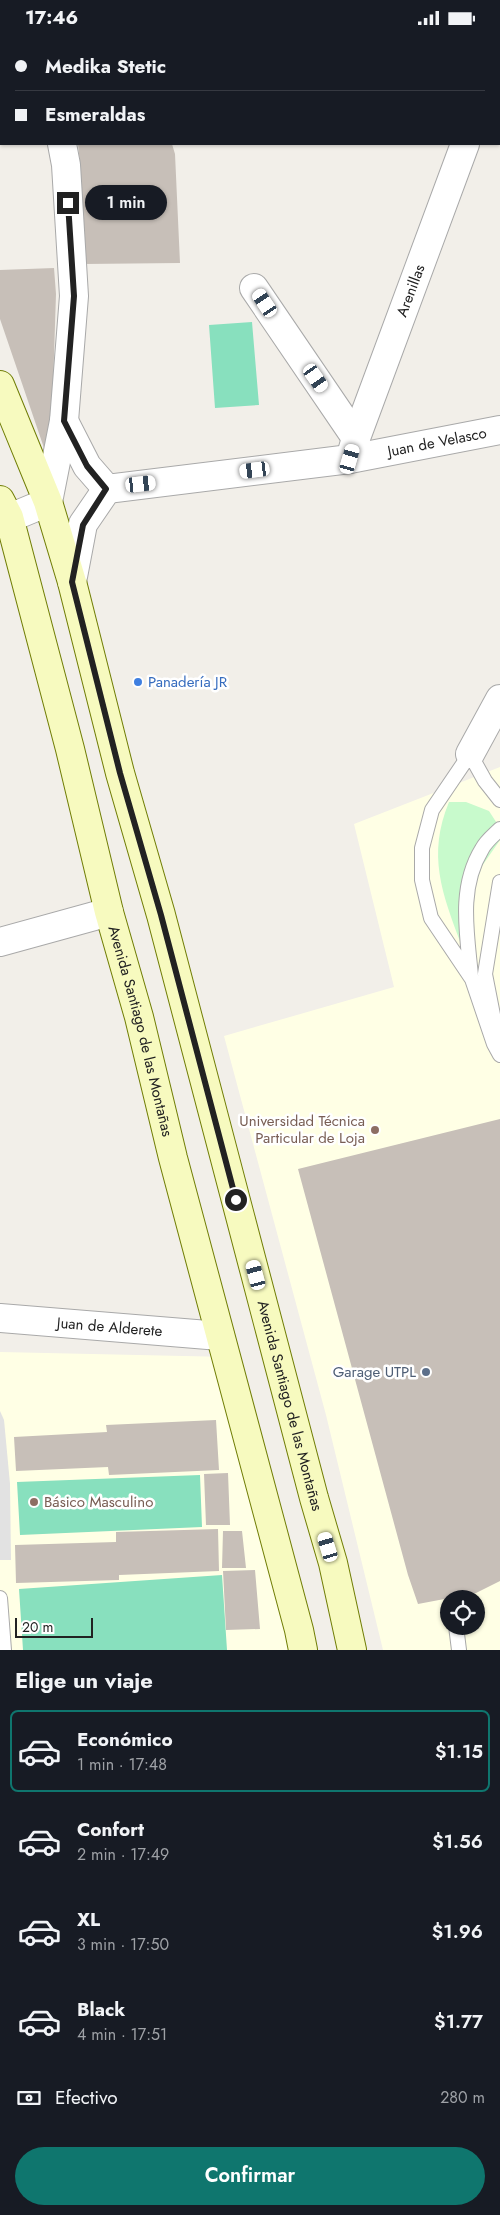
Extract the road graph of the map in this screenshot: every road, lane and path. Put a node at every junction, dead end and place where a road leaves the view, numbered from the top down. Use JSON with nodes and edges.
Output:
{"nodes":[{"id":1,"x":62,"y":145,"type":"edge"},
{"id":2,"x":465,"y":145,"type":"edge"},
{"id":3,"x":254,"y":288,"type":"dead end"},
{"id":4,"x":0,"y":385,"type":"edge"},
{"id":5,"x":64,"y":421,"type":"junction"},
{"id":6,"x":500,"y":430,"type":"edge"},
{"id":7,"x":353,"y":449,"type":"junction"},
{"id":8,"x":106,"y":489,"type":"junction"},
{"id":9,"x":48,"y":502,"type":"junction"},
{"id":10,"x":3,"y":513,"type":"edge"},
{"id":11,"x":72,"y":582,"type":"junction"},
{"id":12,"x":500,"y":699,"type":"edge"},
{"id":13,"x":470,"y":754,"type":"junction"},
{"id":14,"x":498,"y":794,"type":"edge"},
{"id":15,"x":500,"y":829,"type":"edge"},
{"id":16,"x":500,"y":883,"type":"edge"},
{"id":17,"x":109,"y":912,"type":"junction"},
{"id":18,"x":0,"y":942,"type":"edge"},
{"id":19,"x":472,"y":979,"type":"junction"},
{"id":20,"x":497,"y":1049,"type":"edge"},
{"id":21,"x":0,"y":1318,"type":"edge"},
{"id":22,"x":220,"y":1336,"type":"junction"},
{"id":23,"x":0,"y":1599,"type":"edge"},
{"id":24,"x":457,"y":1635,"type":"edge"},
{"id":25,"x":4,"y":1650,"type":"edge"},
{"id":26,"x":303,"y":1650,"type":"edge"},
{"id":27,"x":352,"y":1650,"type":"edge"},
{"id":28,"x":459,"y":1650,"type":"edge"}],
"edges":[{"from":1,"to":5,"type":"street"},
{"from":2,"to":7,"type":"street","name":"Arenillas"},
{"from":3,"to":7,"type":"street"},
{"from":4,"to":9,"type":"main road","name":"Avenida Santiago de las Montañas"},
{"from":5,"to":8,"type":"street"},
{"from":5,"to":9,"type":"street"},
{"from":6,"to":7,"type":"street","name":"Juan de Velasco"},
{"from":7,"to":8,"type":"street","name":"Juan de Velasco"},
{"from":8,"to":11,"type":"street"},
{"from":9,"to":10,"type":"street"},
{"from":9,"to":11,"type":"main road","name":"Avenida Santiago de las Montañas"},
{"from":10,"to":17,"type":"main road","name":"Avenida Santiago de las Montañas"},
{"from":11,"to":27,"type":"main road","name":"Avenida Santiago de las Montañas"},
{"from":12,"to":13,"type":"street"},
{"from":13,"to":14,"type":"lane"},
{"from":13,"to":19,"type":"lane"},
{"from":15,"to":19,"type":"lane"},
{"from":16,"to":20,"type":"lane"},
{"from":17,"to":18,"type":"street"},
{"from":17,"to":22,"type":"main road","name":"Avenida Santiago de las Montañas"},
{"from":19,"to":20,"type":"lane"},
{"from":21,"to":22,"type":"street","name":"Juan de Alderete"},
{"from":22,"to":26,"type":"main road","name":"Avenida Santiago de las Montañas"},
{"from":23,"to":25,"type":"lane"},
{"from":24,"to":28,"type":"lane"}]}
